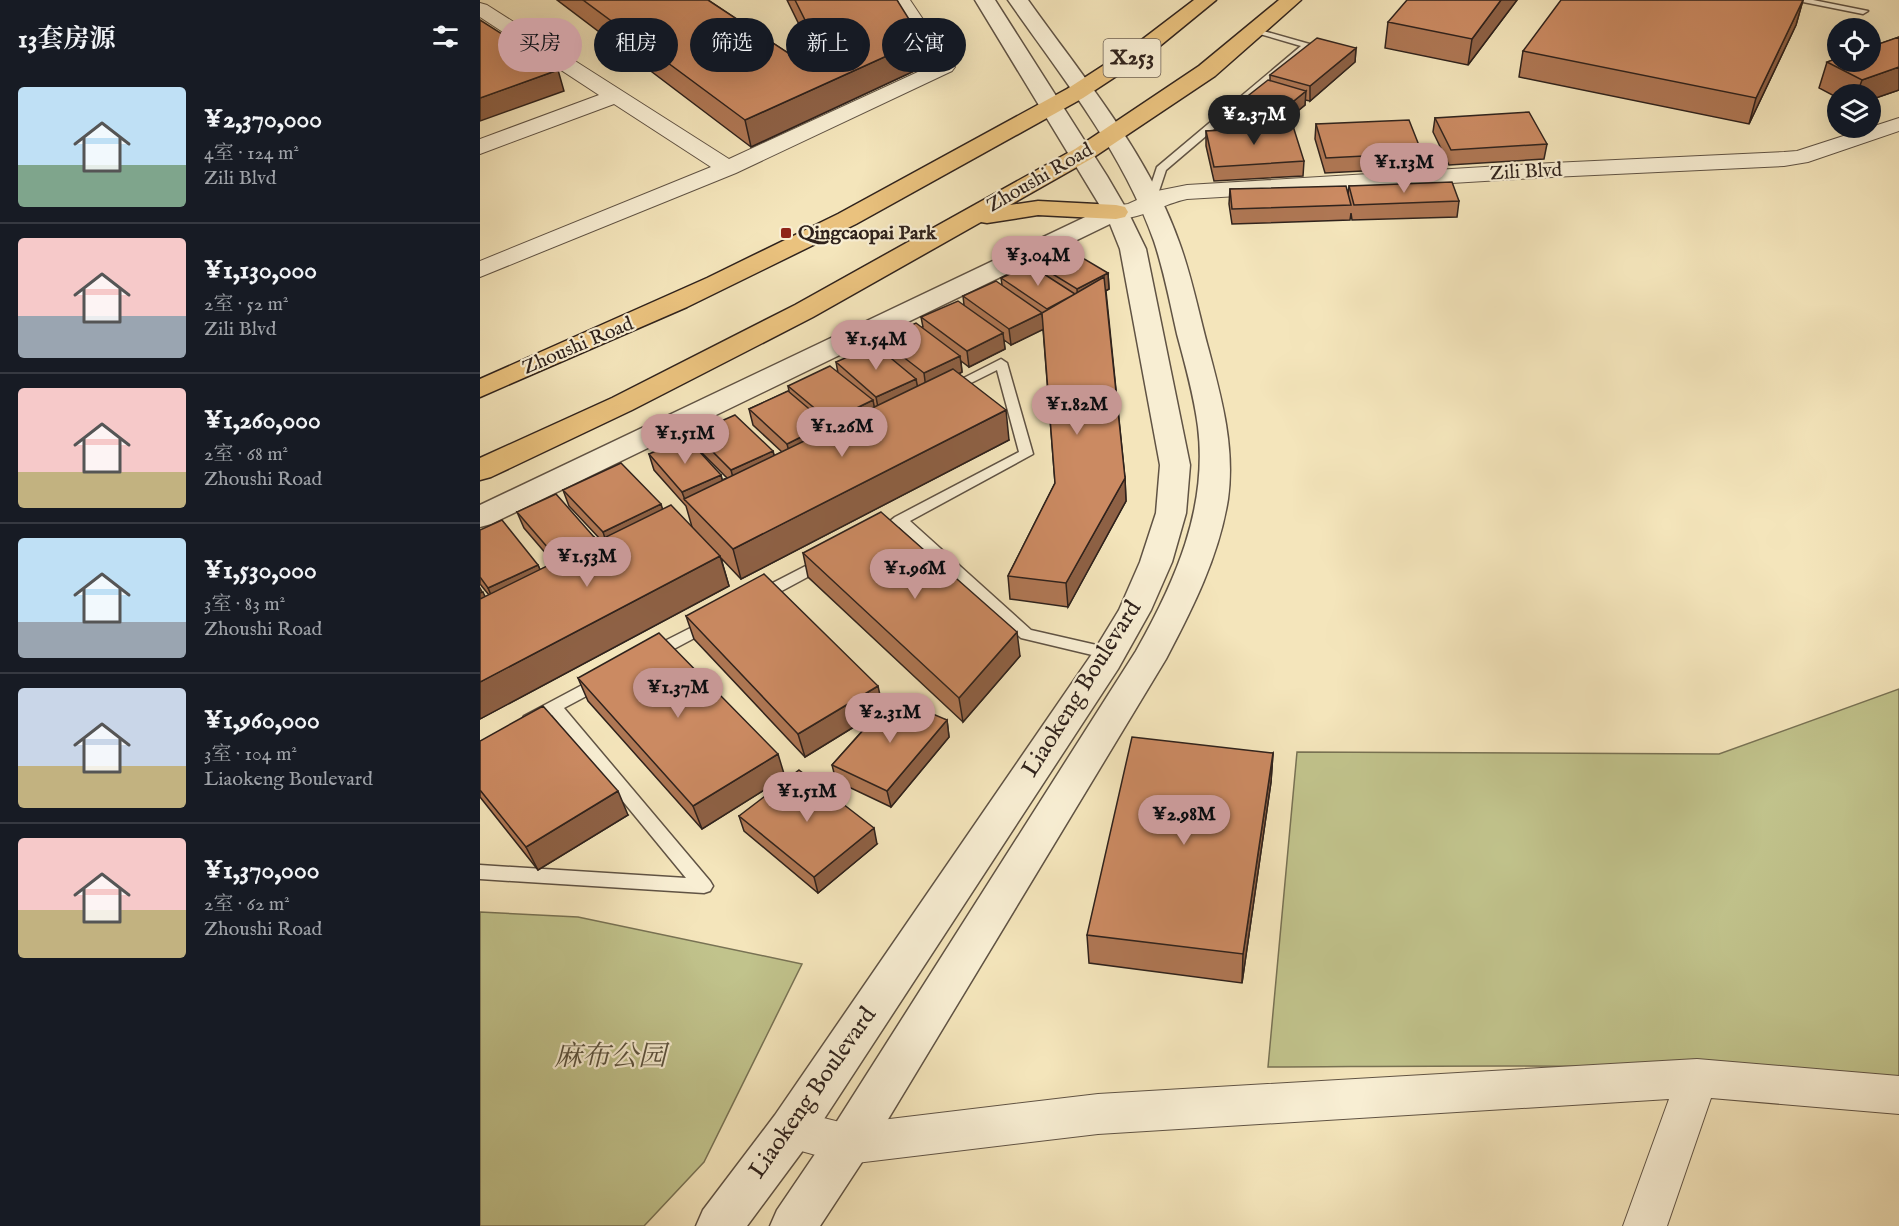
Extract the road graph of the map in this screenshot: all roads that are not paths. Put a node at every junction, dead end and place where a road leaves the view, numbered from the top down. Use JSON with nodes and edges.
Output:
{"nodes":[{"id":1,"x":901,"y":0,"type":"edge"},
{"id":2,"x":985,"y":0,"type":"edge"},
{"id":3,"x":1018,"y":0,"type":"edge"},
{"id":4,"x":1206,"y":0,"type":"edge"},
{"id":5,"x":1291,"y":0,"type":"edge"},
{"id":6,"x":1797,"y":0,"type":"edge"},
{"id":7,"x":480,"y":9,"type":"edge"},
{"id":8,"x":1863,"y":11,"type":"dead end"},
{"id":9,"x":1256,"y":30,"type":"junction"},
{"id":10,"x":1080,"y":90,"type":"junction"},
{"id":11,"x":615,"y":96,"type":"junction"},
{"id":12,"x":1050,"y":107,"type":"junction"},
{"id":13,"x":1899,"y":124,"type":"edge"},
{"id":14,"x":1112,"y":135,"type":"junction"},
{"id":15,"x":480,"y":147,"type":"edge"},
{"id":16,"x":1083,"y":154,"type":"junction"},
{"id":17,"x":728,"y":168,"type":"junction"},
{"id":18,"x":1149,"y":203,"type":"junction"},
{"id":19,"x":1116,"y":212,"type":"junction"},
{"id":20,"x":959,"y":224,"type":"junction"},
{"id":21,"x":480,"y":270,"type":"edge"},
{"id":22,"x":480,"y":389,"type":"edge"},
{"id":23,"x":937,"y":395,"type":"edge"},
{"id":24,"x":480,"y":470,"type":"edge"},
{"id":25,"x":480,"y":517,"type":"edge"},
{"id":26,"x":900,"y":520,"type":"junction"},
{"id":27,"x":879,"y":531,"type":"edge"},
{"id":28,"x":837,"y":554,"type":"edge"},
{"id":29,"x":743,"y":605,"type":"edge"},
{"id":30,"x":722,"y":616,"type":"edge"},
{"id":31,"x":1109,"y":653,"type":"junction"},
{"id":32,"x":638,"y":662,"type":"edge"},
{"id":33,"x":617,"y":673,"type":"edge"},
{"id":34,"x":554,"y":707,"type":"junction"},
{"id":35,"x":517,"y":727,"type":"edge"},
{"id":36,"x":480,"y":872,"type":"edge"},
{"id":37,"x":1697,"y":1078,"type":"junction"},
{"id":38,"x":1899,"y":1095,"type":"edge"},
{"id":39,"x":791,"y":1130,"type":"junction"},
{"id":40,"x":848,"y":1144,"type":"junction"},
{"id":41,"x":719,"y":1226,"type":"edge"},
{"id":42,"x":793,"y":1226,"type":"edge"},
{"id":43,"x":1645,"y":1226,"type":"edge"}],
"edges":[{"from":1,"to":17,"type":"street"},
{"from":2,"to":12,"type":"street","name":"Liaokeng Boulevard"},
{"from":3,"to":10,"type":"street","name":"Liaokeng Boulevard"},
{"from":4,"to":10,"type":"main road","name":"Zhoushi Road","number":"X253"},
{"from":5,"to":9,"type":"main road","name":"Zhoushi Road","number":"X253"},
{"from":6,"to":8,"type":"lane"},
{"from":7,"to":11,"type":"street"},
{"from":9,"to":14,"type":"main road","name":"Zhoushi Road","number":"X253"},
{"from":9,"to":18,"type":"lane"},
{"from":10,"to":12,"type":"main road","name":"Zhoushi Road","number":"X253"},
{"from":10,"to":14,"type":"street","name":"Liaokeng Boulevard"},
{"from":11,"to":15,"type":"street"},
{"from":11,"to":17,"type":"street"},
{"from":12,"to":16,"type":"street","name":"Liaokeng Boulevard"},
{"from":12,"to":22,"type":"main road","name":"Zhoushi Road","number":"X253"},
{"from":13,"to":18,"type":"street","name":"Zili Blvd"},
{"from":14,"to":16,"type":"main road","name":"Zhoushi Road","number":"X253"},
{"from":14,"to":18,"type":"street","name":"Liaokeng Boulevard"},
{"from":16,"to":19,"type":"street","name":"Liaokeng Boulevard"},
{"from":16,"to":20,"type":"main road","name":"Zhoushi Road","number":"X253"},
{"from":17,"to":21,"type":"street"},
{"from":18,"to":19,"type":"street","name":"Zili Blvd"},
{"from":18,"to":40,"type":"street","name":"Liaokeng Boulevard"},
{"from":19,"to":20,"type":"main road"},
{"from":19,"to":25,"type":"street"},
{"from":19,"to":31,"type":"street","name":"Liaokeng Boulevard"},
{"from":20,"to":24,"type":"main road","name":"Zhoushi Road","number":"X253"},
{"from":23,"to":26,"type":"lane"},
{"from":26,"to":27,"type":"lane"},
{"from":26,"to":31,"type":"lane"},
{"from":28,"to":29,"type":"lane"},
{"from":30,"to":32,"type":"lane"},
{"from":31,"to":39,"type":"street","name":"Liaokeng Boulevard"},
{"from":33,"to":34,"type":"lane"},
{"from":34,"to":35,"type":"lane"},
{"from":34,"to":36,"type":"lane"},
{"from":37,"to":38,"type":"street"},
{"from":37,"to":40,"type":"street"},
{"from":37,"to":43,"type":"street"},
{"from":39,"to":40,"type":"street"},
{"from":39,"to":41,"type":"street","name":"Liaokeng Boulevard"},
{"from":40,"to":42,"type":"street","name":"Liaokeng Boulevard"}]}
